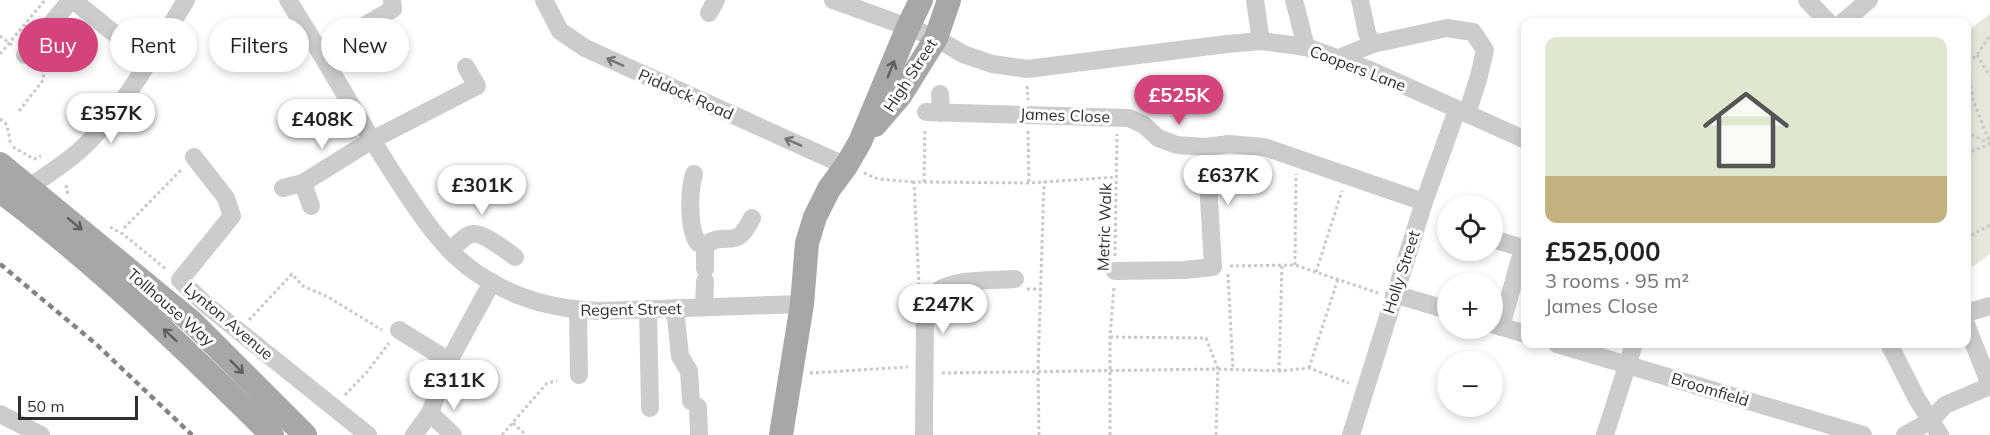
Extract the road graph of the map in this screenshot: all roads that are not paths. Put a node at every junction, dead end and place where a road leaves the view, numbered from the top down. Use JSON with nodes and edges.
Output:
{"nodes":[{"id":1,"x":72,"y":0,"type":"edge"},
{"id":2,"x":186,"y":0,"type":"edge"},
{"id":3,"x":288,"y":0,"type":"edge"},
{"id":4,"x":392,"y":0,"type":"edge"},
{"id":5,"x":544,"y":0,"type":"edge"},
{"id":6,"x":833,"y":0,"type":"edge"},
{"id":7,"x":921,"y":0,"type":"edge"},
{"id":8,"x":949,"y":0,"type":"edge"},
{"id":9,"x":1255,"y":0,"type":"edge"},
{"id":10,"x":1294,"y":0,"type":"edge"},
{"id":11,"x":1360,"y":0,"type":"edge"},
{"id":12,"x":1807,"y":0,"type":"edge"},
{"id":13,"x":1869,"y":0,"type":"edge"},
{"id":14,"x":57,"y":18,"type":"edge"},
{"id":15,"x":175,"y":18,"type":"edge"},
{"id":16,"x":1824,"y":18,"type":"edge"},
{"id":17,"x":1849,"y":18,"type":"edge"},
{"id":18,"x":908,"y":27,"type":"junction"},
{"id":19,"x":110,"y":31,"type":"edge"},
{"id":20,"x":936,"y":38,"type":"junction"},
{"id":21,"x":1261,"y":41,"type":"junction"},
{"id":22,"x":1373,"y":44,"type":"junction"},
{"id":23,"x":1306,"y":47,"type":"junction"},
{"id":24,"x":320,"y":51,"type":"junction"},
{"id":25,"x":1339,"y":58,"type":"junction"},
{"id":26,"x":466,"y":67,"type":"dead end"},
{"id":27,"x":141,"y":72,"type":"edge"},
{"id":28,"x":940,"y":94,"type":"dead end"},
{"id":29,"x":1462,"y":112,"type":"junction"},
{"id":30,"x":1521,"y":138,"type":"edge"},
{"id":31,"x":372,"y":140,"type":"junction"},
{"id":32,"x":860,"y":142,"type":"junction"},
{"id":33,"x":1206,"y":147,"type":"junction"},
{"id":34,"x":194,"y":157,"type":"road end"},
{"id":35,"x":0,"y":164,"type":"edge"},
{"id":36,"x":854,"y":169,"type":"junction"},
{"id":37,"x":694,"y":174,"type":"dead end"},
{"id":38,"x":303,"y":183,"type":"junction"},
{"id":39,"x":30,"y":187,"type":"junction"},
{"id":40,"x":283,"y":188,"type":"dead end"},
{"id":41,"x":2,"y":196,"type":"edge"},
{"id":42,"x":1424,"y":202,"type":"junction"},
{"id":43,"x":311,"y":207,"type":"dead end"},
{"id":44,"x":752,"y":218,"type":"dead end"},
{"id":45,"x":1503,"y":242,"type":"edge"},
{"id":46,"x":705,"y":245,"type":"junction"},
{"id":47,"x":1521,"y":248,"type":"edge"},
{"id":48,"x":450,"y":250,"type":"junction"},
{"id":49,"x":1521,"y":251,"type":"edge"},
{"id":50,"x":515,"y":257,"type":"dead end"},
{"id":51,"x":1115,"y":271,"type":"road end"},
{"id":52,"x":1015,"y":279,"type":"dead end"},
{"id":53,"x":492,"y":282,"type":"junction"},
{"id":54,"x":1393,"y":296,"type":"junction"},
{"id":55,"x":802,"y":304,"type":"junction"},
{"id":56,"x":1990,"y":306,"type":"edge"},
{"id":57,"x":704,"y":307,"type":"junction"},
{"id":58,"x":1437,"y":307,"type":"edge"},
{"id":59,"x":1503,"y":307,"type":"edge"},
{"id":60,"x":675,"y":308,"type":"junction"},
{"id":61,"x":648,"y":309,"type":"junction"},
{"id":62,"x":578,"y":310,"type":"junction"},
{"id":63,"x":1971,"y":312,"type":"edge"},
{"id":64,"x":1503,"y":327,"type":"edge"},
{"id":65,"x":1521,"y":332,"type":"edge"},
{"id":66,"x":397,"y":333,"type":"road end"},
{"id":67,"x":1971,"y":337,"type":"edge"},
{"id":68,"x":1571,"y":348,"type":"edge"},
{"id":69,"x":1633,"y":348,"type":"edge"},
{"id":70,"x":1891,"y":348,"type":"edge"},
{"id":71,"x":449,"y":362,"type":"junction"},
{"id":72,"x":1628,"y":365,"type":"junction"},
{"id":73,"x":579,"y":375,"type":"dead end"},
{"id":74,"x":1990,"y":386,"type":"edge"},
{"id":75,"x":650,"y":408,"type":"dead end"},
{"id":76,"x":430,"y":413,"type":"junction"},
{"id":77,"x":0,"y":414,"type":"edge"},
{"id":78,"x":1935,"y":428,"type":"edge"},
{"id":79,"x":41,"y":435,"type":"edge"},
{"id":80,"x":272,"y":435,"type":"edge"},
{"id":81,"x":305,"y":435,"type":"edge"},
{"id":82,"x":368,"y":435,"type":"edge"},
{"id":83,"x":414,"y":435,"type":"edge"},
{"id":84,"x":453,"y":435,"type":"edge"},
{"id":85,"x":699,"y":435,"type":"edge"},
{"id":86,"x":781,"y":435,"type":"edge"},
{"id":87,"x":924,"y":435,"type":"edge"},
{"id":88,"x":1351,"y":435,"type":"edge"},
{"id":89,"x":1605,"y":435,"type":"edge"},
{"id":90,"x":1863,"y":435,"type":"edge"},
{"id":91,"x":1905,"y":435,"type":"edge"}],
"edges":[{"from":1,"to":14,"type":"street"},
{"from":1,"to":19,"type":"street"},
{"from":2,"to":15,"type":"street"},
{"from":3,"to":24,"type":"street","name":"Regent Street"},
{"from":4,"to":24,"type":"street"},
{"from":36,"to":5,"type":"street","name":"Piddock Road","one_way":true},
{"from":6,"to":18,"type":"street","name":"Coopers Lane"},
{"from":7,"to":18,"type":"main road","name":"High Street"},
{"from":8,"to":20,"type":"main road","name":"High Street"},
{"from":9,"to":21,"type":"street"},
{"from":10,"to":23,"type":"street"},
{"from":11,"to":22,"type":"street"},
{"from":12,"to":16,"type":"street"},
{"from":13,"to":17,"type":"street"},
{"from":18,"to":20,"type":"street","name":"Coopers Lane"},
{"from":32,"to":18,"type":"main road","name":"High Street","one_way":true},
{"from":20,"to":21,"type":"street","name":"Coopers Lane"},
{"from":20,"to":32,"type":"main road","name":"High Street"},
{"from":21,"to":23,"type":"street","name":"Coopers Lane"},
{"from":22,"to":25,"type":"street","name":"Holly Street"},
{"from":22,"to":29,"type":"street","name":"Holly Street"},
{"from":23,"to":25,"type":"street","name":"Coopers Lane"},
{"from":24,"to":31,"type":"street","name":"Regent Street"},
{"from":25,"to":29,"type":"street","name":"Coopers Lane"},
{"from":26,"to":31,"type":"street"},
{"from":27,"to":39,"type":"street"},
{"from":28,"to":33,"type":"street","name":"James Close"},
{"from":29,"to":30,"type":"street","name":"Coopers Lane"},
{"from":29,"to":42,"type":"street","name":"Holly Street"},
{"from":31,"to":38,"type":"street"},
{"from":31,"to":48,"type":"street","name":"Regent Street"},
{"from":32,"to":36,"type":"main road","name":"High Street"},
{"from":33,"to":42,"type":"street","name":"James Close"},
{"from":33,"to":51,"type":"street"},
{"from":34,"to":82,"type":"street","name":"Lynton Avenue"},
{"from":35,"to":39,"type":"main road","name":"Tollhouse Way"},
{"from":36,"to":55,"type":"main road","name":"High Street"},
{"from":37,"to":46,"type":"street"},
{"from":38,"to":40,"type":"street"},
{"from":38,"to":43,"type":"street"},
{"from":39,"to":41,"type":"main road"},
{"from":39,"to":81,"type":"main road","name":"Tollhouse Way","one_way":true},
{"from":80,"to":41,"type":"main road","name":"Tollhouse Way","one_way":true},
{"from":42,"to":54,"type":"street","name":"Holly Street"},
{"from":44,"to":46,"type":"street"},
{"from":45,"to":47,"type":"street"},
{"from":46,"to":57,"type":"street"},
{"from":48,"to":50,"type":"street"},
{"from":48,"to":53,"type":"street","name":"Regent Street"},
{"from":49,"to":59,"type":"street"},
{"from":52,"to":87,"type":"street"},
{"from":53,"to":62,"type":"street","name":"Regent Street"},
{"from":53,"to":71,"type":"street"},
{"from":54,"to":58,"type":"street"},
{"from":54,"to":88,"type":"street","name":"Holly Street"},
{"from":55,"to":57,"type":"street","name":"Regent Street"},
{"from":55,"to":86,"type":"main road","name":"High Street"},
{"from":56,"to":63,"type":"street"},
{"from":57,"to":60,"type":"street","name":"Regent Street"},
{"from":60,"to":61,"type":"street","name":"Regent Street"},
{"from":60,"to":85,"type":"street"},
{"from":61,"to":62,"type":"street","name":"Regent Street"},
{"from":61,"to":75,"type":"street"},
{"from":62,"to":73,"type":"street"},
{"from":64,"to":65,"type":"street"},
{"from":66,"to":71,"type":"street"},
{"from":67,"to":74,"type":"street"},
{"from":68,"to":72,"type":"street","name":"Broomfield"},
{"from":69,"to":72,"type":"street"},
{"from":70,"to":78,"type":"street"},
{"from":71,"to":76,"type":"street"},
{"from":72,"to":89,"type":"street"},
{"from":72,"to":90,"type":"street","name":"Broomfield"},
{"from":74,"to":78,"type":"street"},
{"from":76,"to":83,"type":"street"},
{"from":76,"to":84,"type":"street"},
{"from":77,"to":79,"type":"street"},
{"from":78,"to":91,"type":"street"}]}
